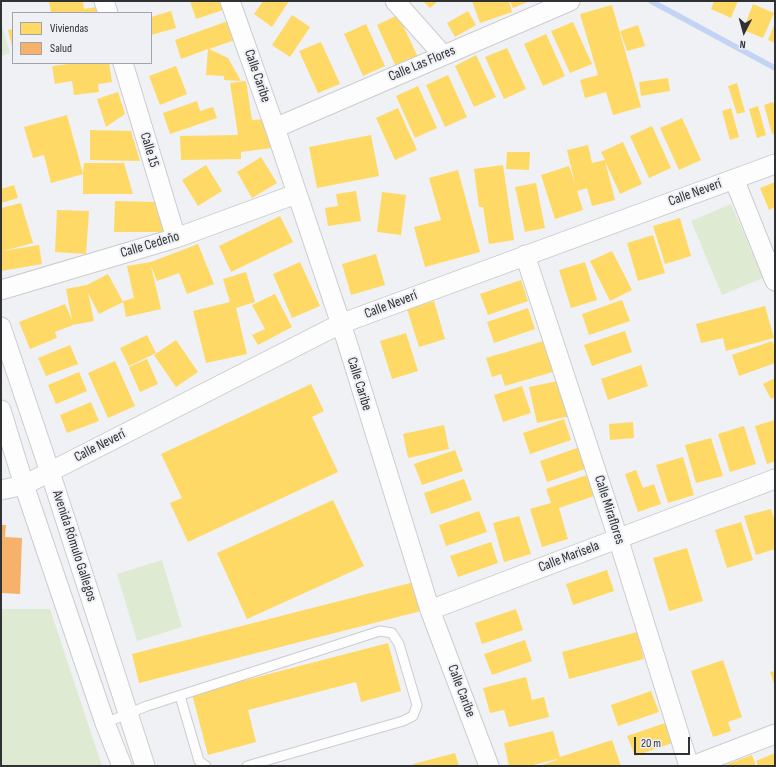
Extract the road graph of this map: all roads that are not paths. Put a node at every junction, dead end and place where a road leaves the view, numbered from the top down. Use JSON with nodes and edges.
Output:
{"nodes":[{"id":1,"x":104,"y":1,"type":"edge"},
{"id":2,"x":230,"y":1,"type":"edge"},
{"id":3,"x":395,"y":1,"type":"edge"},
{"id":4,"x":570,"y":1,"type":"edge"},
{"id":5,"x":108,"y":12,"type":"edge"},
{"id":6,"x":443,"y":55,"type":"junction"},
{"id":7,"x":123,"y":64,"type":"edge"},
{"id":8,"x":275,"y":128,"type":"junction"},
{"id":9,"x":775,"y":164,"type":"edge"},
{"id":10,"x":734,"y":179,"type":"junction"},
{"id":11,"x":296,"y":194,"type":"junction"},
{"id":12,"x":176,"y":238,"type":"junction"},
{"id":13,"x":525,"y":255,"type":"junction"},
{"id":14,"x":775,"y":281,"type":"edge"},
{"id":15,"x":1,"y":290,"type":"edge"},
{"id":16,"x":340,"y":324,"type":"junction"},
{"id":17,"x":1,"y":327,"type":"edge"},
{"id":18,"x":1,"y":410,"type":"edge"},
{"id":19,"x":50,"y":472,"type":"junction"},
{"id":20,"x":775,"y":479,"type":"edge"},
{"id":21,"x":24,"y":485,"type":"junction"},
{"id":22,"x":1,"y":490,"type":"edge"},
{"id":23,"x":618,"y":538,"type":"junction"},
{"id":24,"x":430,"y":610,"type":"junction"},
{"id":25,"x":180,"y":696,"type":"junction"},
{"id":26,"x":128,"y":714,"type":"junction"},
{"id":27,"x":106,"y":723,"type":"junction"},
{"id":28,"x":775,"y":734,"type":"edge"},
{"id":29,"x":122,"y":766,"type":"edge"},
{"id":30,"x":145,"y":766,"type":"edge"},
{"id":31,"x":206,"y":766,"type":"edge"},
{"id":32,"x":247,"y":766,"type":"edge"},
{"id":33,"x":489,"y":766,"type":"edge"},
{"id":34,"x":689,"y":766,"type":"edge"},
{"id":35,"x":692,"y":766,"type":"edge"}],
"edges":[{"from":1,"to":5,"type":"street"},
{"from":2,"to":8,"type":"street","name":"Calle Caribe"},
{"from":3,"to":6,"type":"street"},
{"from":4,"to":6,"type":"street","name":"Calle Las Flores"},
{"from":6,"to":8,"type":"street","name":"Calle Las Flores"},
{"from":7,"to":12,"type":"street","name":"Calle 15"},
{"from":8,"to":11,"type":"street","name":"Calle Caribe"},
{"from":9,"to":10,"type":"street","name":"Calle Neverí"},
{"from":10,"to":13,"type":"street","name":"Calle Neverí"},
{"from":10,"to":14,"type":"street"},
{"from":11,"to":12,"type":"street","name":"Calle Cedeño"},
{"from":11,"to":16,"type":"street","name":"Calle Caribe"},
{"from":12,"to":15,"type":"street","name":"Calle Cedeño"},
{"from":13,"to":16,"type":"street","name":"Calle Neverí"},
{"from":13,"to":23,"type":"street","name":"Calle Miraflores"},
{"from":16,"to":19,"type":"street","name":"Calle Neverí"},
{"from":16,"to":24,"type":"street","name":"Calle Caribe"},
{"from":17,"to":19,"type":"street","name":"Avenida Rómulo Gallegos"},
{"from":18,"to":21,"type":"street","name":"Avenida Rómulo Gallegos"},
{"from":19,"to":21,"type":"street","name":"Calle Neverí"},
{"from":19,"to":26,"type":"street","name":"Avenida Rómulo Gallegos"},
{"from":20,"to":23,"type":"street","name":"Calle Marisela"},
{"from":21,"to":22,"type":"street","name":"Calle Neverí"},
{"from":21,"to":27,"type":"street","name":"Avenida Rómulo Gallegos"},
{"from":23,"to":24,"type":"street","name":"Calle Marisela"},
{"from":23,"to":34,"type":"street","name":"Calle Miraflores"},
{"from":24,"to":33,"type":"street","name":"Calle Caribe"},
{"from":25,"to":26,"type":"lane"},
{"from":25,"to":31,"type":"lane"},
{"from":25,"to":32,"type":"lane"},
{"from":26,"to":27,"type":"lane"},
{"from":26,"to":30,"type":"street","name":"Avenida Rómulo Gallegos"},
{"from":27,"to":29,"type":"street","name":"Avenida Rómulo Gallegos"},
{"from":28,"to":35,"type":"street"}]}
